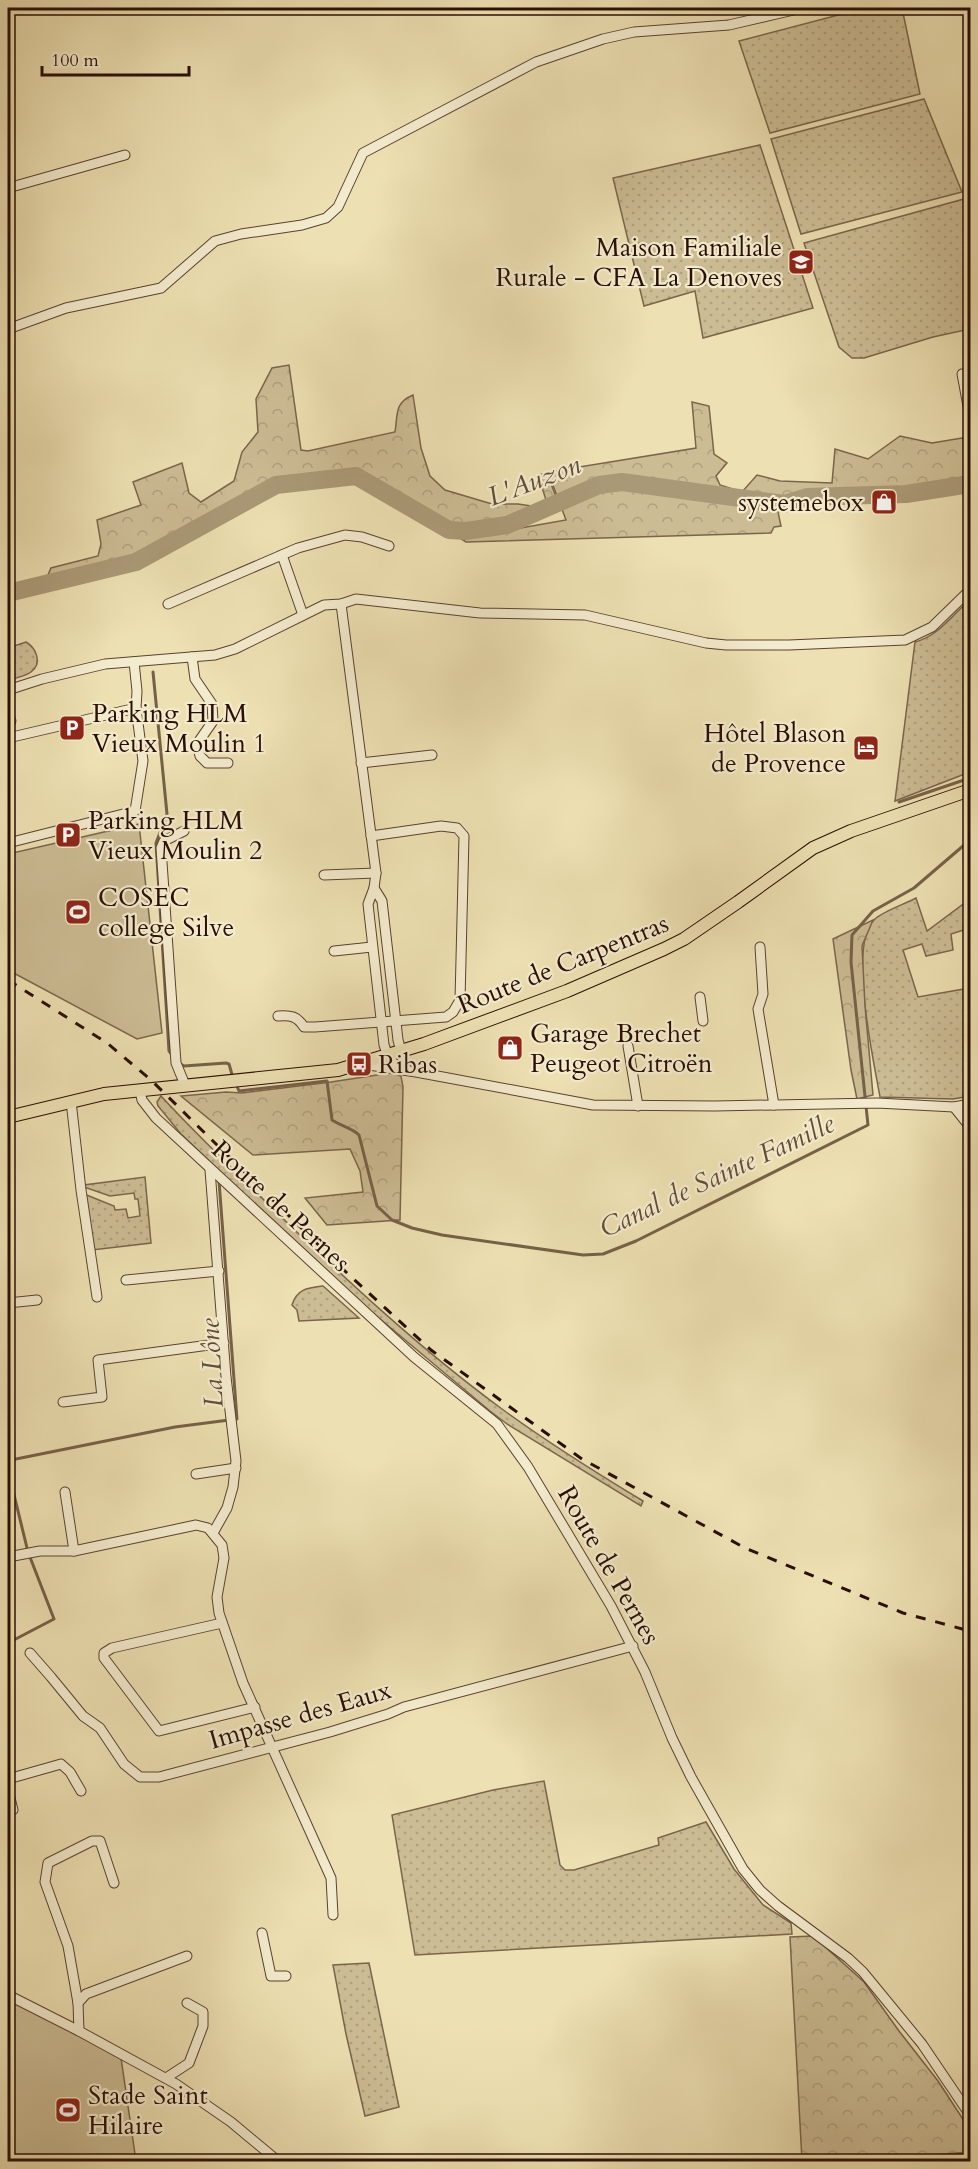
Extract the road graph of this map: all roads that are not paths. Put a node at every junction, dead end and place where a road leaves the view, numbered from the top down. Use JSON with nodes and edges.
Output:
{"nodes":[{"id":1,"x":802,"y":8,"type":"edge"},
{"id":2,"x":125,"y":155,"type":"dead end"},
{"id":3,"x":8,"y":188,"type":"edge"},
{"id":4,"x":8,"y":329,"type":"edge"},
{"id":5,"x":962,"y":374,"type":"dead end"},
{"id":6,"x":970,"y":417,"type":"edge"},
{"id":7,"x":389,"y":546,"type":"dead end"},
{"id":8,"x":282,"y":555,"type":"junction"},
{"id":9,"x":970,"y":590,"type":"edge"},
{"id":10,"x":168,"y":604,"type":"dead end"},
{"id":11,"x":341,"y":604,"type":"junction"},
{"id":12,"x":303,"y":615,"type":"junction"},
{"id":13,"x":192,"y":657,"type":"junction"},
{"id":14,"x":134,"y":662,"type":"junction"},
{"id":15,"x":8,"y":690,"type":"edge"},
{"id":16,"x":136,"y":708,"type":"junction"},
{"id":17,"x":8,"y":738,"type":"edge"},
{"id":18,"x":432,"y":755,"type":"dead end"},
{"id":19,"x":228,"y":763,"type":"dead end"},
{"id":20,"x":361,"y":763,"type":"junction"},
{"id":21,"x":970,"y":790,"type":"edge"},
{"id":22,"x":184,"y":831,"type":"dead end"},
{"id":23,"x":371,"y":836,"type":"junction"},
{"id":24,"x":8,"y":843,"type":"edge"},
{"id":25,"x":376,"y":873,"type":"junction"},
{"id":26,"x":324,"y":875,"type":"dead end"},
{"id":27,"x":374,"y":888,"type":"junction"},
{"id":28,"x":372,"y":946,"type":"junction"},
{"id":29,"x":759,"y":947,"type":"dead end"},
{"id":30,"x":334,"y":951,"type":"dead end"},
{"id":31,"x":700,"y":997,"type":"dead end"},
{"id":32,"x":278,"y":1016,"type":"dead end"},
{"id":33,"x":703,"y":1021,"type":"dead end"},
{"id":34,"x":382,"y":1022,"type":"junction"},
{"id":35,"x":397,"y":1022,"type":"junction"},
{"id":36,"x":628,"y":1046,"type":"dead end"},
{"id":37,"x":401,"y":1051,"type":"junction"},
{"id":38,"x":388,"y":1056,"type":"junction"},
{"id":39,"x":359,"y":1064,"type":"junction"},
{"id":40,"x":402,"y":1070,"type":"junction"},
{"id":41,"x":186,"y":1085,"type":"junction"},
{"id":42,"x":140,"y":1091,"type":"junction"},
{"id":43,"x":71,"y":1101,"type":"junction"},
{"id":44,"x":970,"y":1104,"type":"edge"},
{"id":45,"x":774,"y":1105,"type":"junction"},
{"id":46,"x":638,"y":1106,"type":"junction"},
{"id":47,"x":954,"y":1107,"type":"junction"},
{"id":48,"x":8,"y":1117,"type":"edge"},
{"id":49,"x":970,"y":1127,"type":"edge"},
{"id":50,"x":210,"y":1170,"type":"junction"},
{"id":51,"x":219,"y":1271,"type":"junction"},
{"id":52,"x":126,"y":1280,"type":"dead end"},
{"id":53,"x":97,"y":1297,"type":"dead end"},
{"id":54,"x":37,"y":1300,"type":"dead end"},
{"id":55,"x":8,"y":1303,"type":"edge"},
{"id":56,"x":224,"y":1343,"type":"junction"},
{"id":57,"x":63,"y":1402,"type":"dead end"},
{"id":58,"x":236,"y":1468,"type":"junction"},
{"id":59,"x":196,"y":1474,"type":"dead end"},
{"id":60,"x":64,"y":1492,"type":"dead end"},
{"id":61,"x":213,"y":1533,"type":"junction"},
{"id":62,"x":74,"y":1551,"type":"junction"},
{"id":63,"x":8,"y":1557,"type":"edge"},
{"id":64,"x":222,"y":1623,"type":"junction"},
{"id":65,"x":633,"y":1646,"type":"junction"},
{"id":66,"x":30,"y":1653,"type":"dead end"},
{"id":67,"x":255,"y":1707,"type":"junction"},
{"id":68,"x":272,"y":1746,"type":"junction"},
{"id":69,"x":8,"y":1779,"type":"edge"},
{"id":70,"x":8,"y":1790,"type":"edge"},
{"id":71,"x":81,"y":1791,"type":"dead end"},
{"id":72,"x":8,"y":1811,"type":"edge"},
{"id":73,"x":114,"y":1883,"type":"dead end"},
{"id":74,"x":333,"y":1915,"type":"dead end"},
{"id":75,"x":262,"y":1933,"type":"dead end"},
{"id":76,"x":187,"y":1956,"type":"dead end"},
{"id":77,"x":286,"y":1976,"type":"dead end"},
{"id":78,"x":8,"y":1995,"type":"edge"},
{"id":79,"x":78,"y":2003,"type":"junction"},
{"id":80,"x":187,"y":2003,"type":"dead end"},
{"id":81,"x":79,"y":2031,"type":"junction"},
{"id":82,"x":166,"y":2078,"type":"junction"},
{"id":83,"x":970,"y":2115,"type":"edge"},
{"id":84,"x":970,"y":2158,"type":"edge"},
{"id":85,"x":279,"y":2162,"type":"edge"},
{"id":86,"x":923,"y":2162,"type":"edge"}],
"edges":[{"from":1,"to":4,"type":"street"},
{"from":2,"to":3,"type":"street"},
{"from":5,"to":6,"type":"street"},
{"from":7,"to":8,"type":"street"},
{"from":8,"to":10,"type":"street"},
{"from":8,"to":12,"type":"street"},
{"from":9,"to":11,"type":"street"},
{"from":11,"to":12,"type":"street"},
{"from":11,"to":20,"type":"street"},
{"from":12,"to":13,"type":"street"},
{"from":13,"to":14,"type":"street"},
{"from":13,"to":19,"type":"street"},
{"from":14,"to":15,"type":"street"},
{"from":14,"to":16,"type":"street"},
{"from":16,"to":17,"type":"street"},
{"from":16,"to":24,"type":"street"},
{"from":18,"to":20,"type":"street"},
{"from":20,"to":23,"type":"street"},
{"from":21,"to":37,"type":"main road","name":"Route de Carpentras"},
{"from":22,"to":41,"type":"street"},
{"from":23,"to":25,"type":"street"},
{"from":23,"to":35,"type":"street"},
{"from":25,"to":26,"type":"street"},
{"from":25,"to":27,"type":"street"},
{"from":27,"to":28,"type":"street"},
{"from":27,"to":35,"type":"street"},
{"from":28,"to":30,"type":"street"},
{"from":28,"to":34,"type":"street"},
{"from":29,"to":45,"type":"street"},
{"from":31,"to":33,"type":"street"},
{"from":32,"to":34,"type":"street"},
{"from":34,"to":35,"type":"street"},
{"from":34,"to":38,"type":"street"},
{"from":35,"to":37,"type":"street"},
{"from":36,"to":46,"type":"street"},
{"from":37,"to":38,"type":"main road","name":"Route de Carpentras"},
{"from":37,"to":40,"type":"street"},
{"from":38,"to":39,"type":"main road","name":"Route de Carpentras"},
{"from":38,"to":40,"type":"street"},
{"from":39,"to":40,"type":"street"},
{"from":39,"to":41,"type":"main road","name":"Route de Carpentras"},
{"from":40,"to":46,"type":"street"},
{"from":41,"to":42,"type":"main road","name":"Route de Carpentras"},
{"from":42,"to":43,"type":"main road","name":"Route de Carpentras"},
{"from":42,"to":50,"type":"street","name":"Route de Pernes"},
{"from":43,"to":48,"type":"main road","name":"Route de Carpentras"},
{"from":43,"to":53,"type":"street"},
{"from":44,"to":47,"type":"street"},
{"from":45,"to":46,"type":"street"},
{"from":45,"to":47,"type":"street"},
{"from":47,"to":49,"type":"street"},
{"from":50,"to":51,"type":"street"},
{"from":50,"to":65,"type":"street","name":"Route de Pernes"},
{"from":51,"to":52,"type":"street"},
{"from":51,"to":56,"type":"street"},
{"from":54,"to":55,"type":"street"},
{"from":56,"to":57,"type":"street"},
{"from":56,"to":58,"type":"street"},
{"from":58,"to":59,"type":"street"},
{"from":58,"to":61,"type":"street"},
{"from":60,"to":62,"type":"street"},
{"from":61,"to":62,"type":"street"},
{"from":61,"to":64,"type":"street"},
{"from":62,"to":63,"type":"street"},
{"from":64,"to":67,"type":"street"},
{"from":64,"to":67,"type":"street"},
{"from":65,"to":68,"type":"street","name":"Impasse des Eaux"},
{"from":65,"to":83,"type":"street","name":"Route de Pernes"},
{"from":66,"to":68,"type":"street","name":"Impasse des Eaux"},
{"from":67,"to":68,"type":"street"},
{"from":68,"to":74,"type":"street"},
{"from":69,"to":71,"type":"street"},
{"from":70,"to":72,"type":"street"},
{"from":73,"to":79,"type":"street"},
{"from":75,"to":77,"type":"street"},
{"from":76,"to":79,"type":"street"},
{"from":78,"to":81,"type":"street"},
{"from":79,"to":81,"type":"street"},
{"from":80,"to":82,"type":"street"},
{"from":81,"to":82,"type":"street"},
{"from":82,"to":85,"type":"street"},
{"from":84,"to":86,"type":"street"}]}
